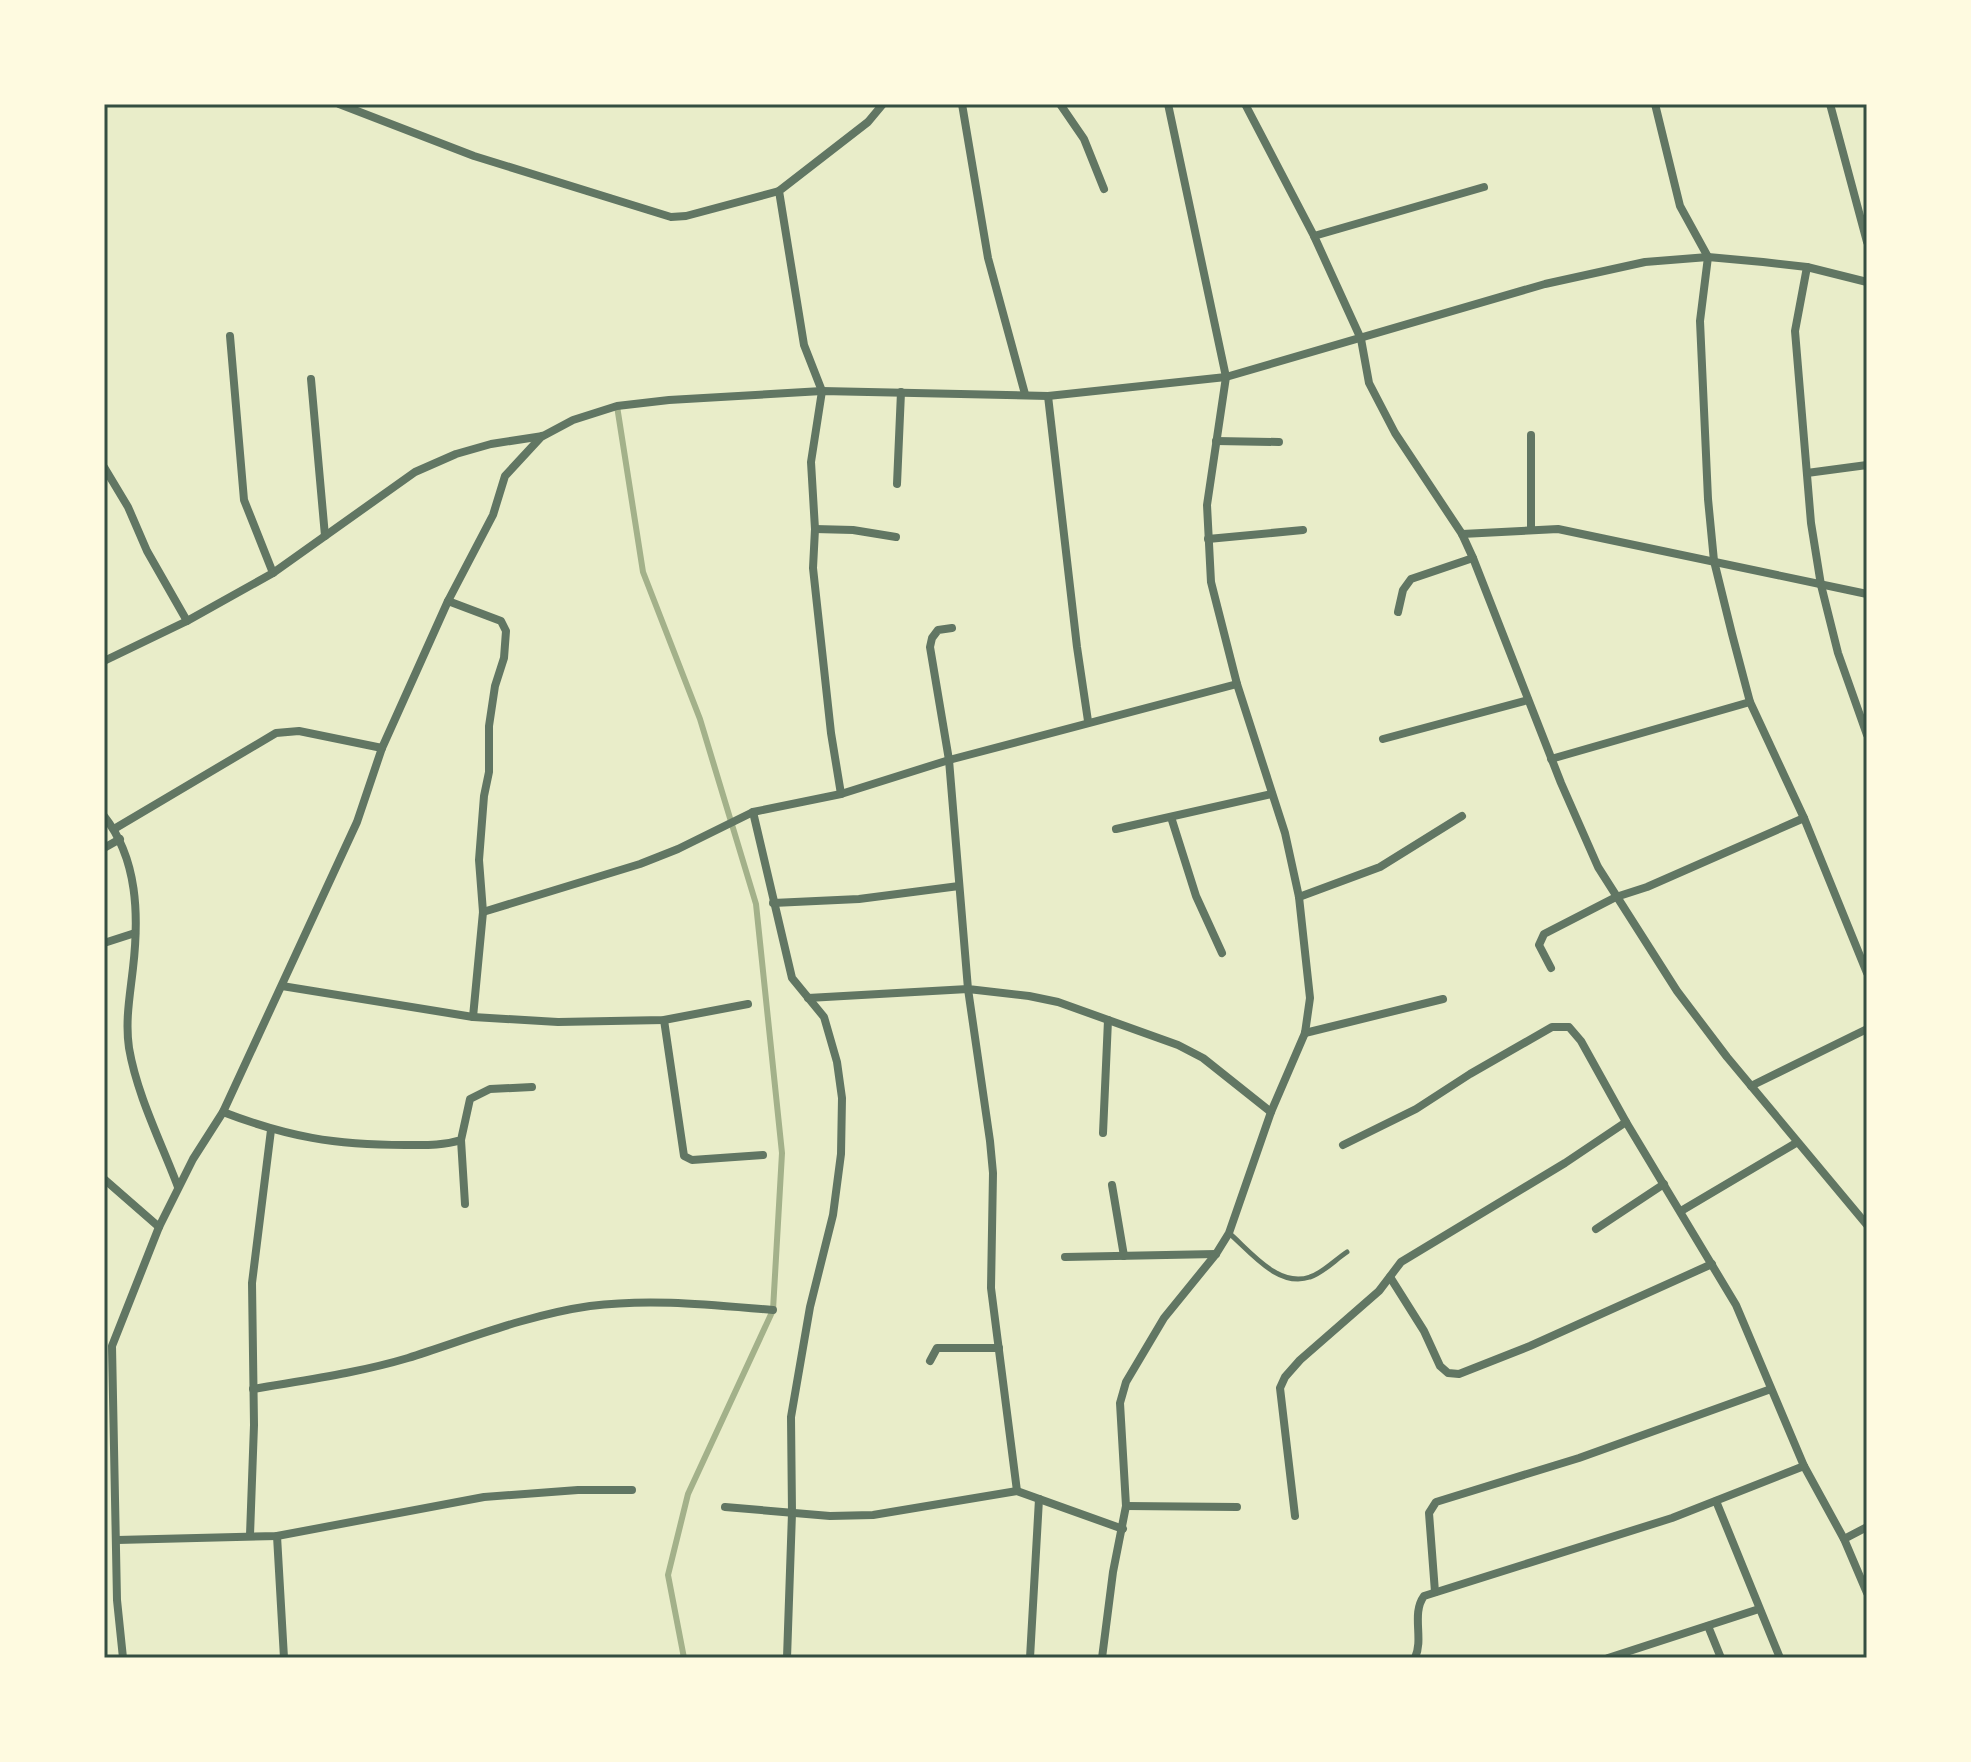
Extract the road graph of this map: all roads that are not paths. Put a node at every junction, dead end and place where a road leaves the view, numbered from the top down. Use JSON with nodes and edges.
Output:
{"nodes":[{"id":1,"x":339,"y":104,"type":"edge"},
{"id":2,"x":883,"y":104,"type":"edge"},
{"id":3,"x":962,"y":104,"type":"edge"},
{"id":4,"x":1060,"y":104,"type":"edge"},
{"id":5,"x":1168,"y":104,"type":"edge"},
{"id":6,"x":1245,"y":104,"type":"edge"},
{"id":7,"x":1655,"y":104,"type":"edge"},
{"id":8,"x":1830,"y":104,"type":"edge"},
{"id":9,"x":1484,"y":187,"type":"dead end"},
{"id":10,"x":1104,"y":189,"type":"dead end"},
{"id":11,"x":779,"y":191,"type":"junction"},
{"id":12,"x":1314,"y":236,"type":"junction"},
{"id":13,"x":1867,"y":242,"type":"edge"},
{"id":14,"x":1708,"y":257,"type":"junction"},
{"id":15,"x":1807,"y":267,"type":"junction"},
{"id":16,"x":1867,"y":282,"type":"edge"},
{"id":17,"x":230,"y":336,"type":"dead end"},
{"id":18,"x":1361,"y":339,"type":"junction"},
{"id":19,"x":1226,"y":377,"type":"junction"},
{"id":20,"x":311,"y":379,"type":"dead end"},
{"id":21,"x":822,"y":391,"type":"junction"},
{"id":22,"x":901,"y":392,"type":"junction"},
{"id":23,"x":1025,"y":394,"type":"junction"},
{"id":24,"x":1048,"y":396,"type":"junction"},
{"id":25,"x":1531,"y":435,"type":"dead end"},
{"id":26,"x":543,"y":436,"type":"junction"},
{"id":27,"x":1216,"y":441,"type":"junction"},
{"id":28,"x":1279,"y":442,"type":"dead end"},
{"id":29,"x":1867,"y":465,"type":"edge"},
{"id":30,"x":104,"y":467,"type":"edge"},
{"id":31,"x":1807,"y":473,"type":"junction"},
{"id":32,"x":897,"y":484,"type":"dead end"},
{"id":33,"x":815,"y":529,"type":"junction"},
{"id":34,"x":1531,"y":529,"type":"junction"},
{"id":35,"x":1303,"y":530,"type":"dead end"},
{"id":36,"x":1462,"y":534,"type":"junction"},
{"id":37,"x":325,"y":536,"type":"junction"},
{"id":38,"x":896,"y":537,"type":"dead end"},
{"id":39,"x":1208,"y":539,"type":"junction"},
{"id":40,"x":1473,"y":558,"type":"junction"},
{"id":41,"x":1714,"y":561,"type":"junction"},
{"id":42,"x":273,"y":573,"type":"junction"},
{"id":43,"x":1821,"y":585,"type":"junction"},
{"id":44,"x":1867,"y":594,"type":"edge"},
{"id":45,"x":448,"y":601,"type":"junction"},
{"id":46,"x":1398,"y":612,"type":"dead end"},
{"id":47,"x":187,"y":621,"type":"junction"},
{"id":48,"x":952,"y":628,"type":"dead end"},
{"id":49,"x":104,"y":661,"type":"edge"},
{"id":50,"x":1237,"y":684,"type":"junction"},
{"id":51,"x":1528,"y":700,"type":"junction"},
{"id":52,"x":1750,"y":702,"type":"junction"},
{"id":53,"x":1088,"y":721,"type":"junction"},
{"id":54,"x":1867,"y":735,"type":"edge"},
{"id":55,"x":1383,"y":739,"type":"dead end"},
{"id":56,"x":382,"y":748,"type":"junction"},
{"id":57,"x":1551,"y":759,"type":"junction"},
{"id":58,"x":949,"y":760,"type":"junction"},
{"id":59,"x":841,"y":794,"type":"junction"},
{"id":60,"x":1272,"y":794,"type":"junction"},
{"id":61,"x":753,"y":812,"type":"junction"},
{"id":62,"x":104,"y":816,"type":"edge"},
{"id":63,"x":1462,"y":816,"type":"dead end"},
{"id":64,"x":1171,"y":817,"type":"junction"},
{"id":65,"x":1804,"y":818,"type":"junction"},
{"id":66,"x":114,"y":829,"type":"junction"},
{"id":67,"x":1116,"y":829,"type":"dead end"},
{"id":68,"x":120,"y":839,"type":"junction"},
{"id":69,"x":104,"y":848,"type":"edge"},
{"id":70,"x":959,"y":886,"type":"junction"},
{"id":71,"x":1299,"y":897,"type":"junction"},
{"id":72,"x":1616,"y":897,"type":"junction"},
{"id":73,"x":773,"y":903,"type":"junction"},
{"id":74,"x":483,"y":912,"type":"junction"},
{"id":75,"x":135,"y":933,"type":"junction"},
{"id":76,"x":104,"y":943,"type":"edge"},
{"id":77,"x":1222,"y":953,"type":"dead end"},
{"id":78,"x":1551,"y":968,"type":"dead end"},
{"id":79,"x":1867,"y":973,"type":"edge"},
{"id":80,"x":282,"y":986,"type":"junction"},
{"id":81,"x":968,"y":989,"type":"junction"},
{"id":82,"x":808,"y":998,"type":"junction"},
{"id":83,"x":1443,"y":999,"type":"dead end"},
{"id":84,"x":748,"y":1004,"type":"dead end"},
{"id":85,"x":473,"y":1017,"type":"junction"},
{"id":86,"x":664,"y":1020,"type":"junction"},
{"id":87,"x":1108,"y":1020,"type":"junction"},
{"id":88,"x":1867,"y":1029,"type":"edge"},
{"id":89,"x":1305,"y":1033,"type":"junction"},
{"id":90,"x":1751,"y":1086,"type":"junction"},
{"id":91,"x":532,"y":1087,"type":"dead end"},
{"id":92,"x":223,"y":1112,"type":"junction"},
{"id":93,"x":1271,"y":1112,"type":"junction"},
{"id":94,"x":1626,"y":1122,"type":"junction"},
{"id":95,"x":271,"y":1130,"type":"junction"},
{"id":96,"x":1103,"y":1133,"type":"dead end"},
{"id":97,"x":461,"y":1140,"type":"junction"},
{"id":98,"x":1796,"y":1143,"type":"junction"},
{"id":99,"x":1343,"y":1145,"type":"dead end"},
{"id":100,"x":763,"y":1155,"type":"dead end"},
{"id":101,"x":104,"y":1179,"type":"edge"},
{"id":102,"x":1664,"y":1184,"type":"junction"},
{"id":103,"x":1112,"y":1185,"type":"dead end"},
{"id":104,"x":178,"y":1187,"type":"junction"},
{"id":105,"x":465,"y":1204,"type":"dead end"},
{"id":106,"x":1681,"y":1211,"type":"junction"},
{"id":107,"x":1867,"y":1225,"type":"edge"},
{"id":108,"x":159,"y":1227,"type":"junction"},
{"id":109,"x":1596,"y":1229,"type":"dead end"},
{"id":110,"x":1229,"y":1233,"type":"junction"},
{"id":111,"x":1347,"y":1252,"type":"dead end"},
{"id":112,"x":1216,"y":1254,"type":"junction"},
{"id":113,"x":1124,"y":1256,"type":"junction"},
{"id":114,"x":1065,"y":1257,"type":"dead end"},
{"id":115,"x":1712,"y":1264,"type":"junction"},
{"id":116,"x":1390,"y":1277,"type":"junction"},
{"id":117,"x":773,"y":1310,"type":"dead end"},
{"id":118,"x":108,"y":1345,"type":"edge"},
{"id":119,"x":999,"y":1348,"type":"junction"},
{"id":120,"x":930,"y":1361,"type":"dead end"},
{"id":121,"x":253,"y":1389,"type":"junction"},
{"id":122,"x":1771,"y":1389,"type":"junction"},
{"id":123,"x":1804,"y":1466,"type":"junction"},
{"id":124,"x":632,"y":1490,"type":"dead end"},
{"id":125,"x":1017,"y":1491,"type":"junction"},
{"id":126,"x":1039,"y":1499,"type":"junction"},
{"id":127,"x":1716,"y":1501,"type":"junction"},
{"id":128,"x":1126,"y":1506,"type":"junction"},
{"id":129,"x":725,"y":1507,"type":"dead end"},
{"id":130,"x":1237,"y":1507,"type":"dead end"},
{"id":131,"x":792,"y":1513,"type":"junction"},
{"id":132,"x":1295,"y":1516,"type":"dead end"},
{"id":133,"x":1867,"y":1527,"type":"edge"},
{"id":134,"x":1123,"y":1529,"type":"junction"},
{"id":135,"x":250,"y":1535,"type":"junction"},
{"id":136,"x":277,"y":1536,"type":"junction"},
{"id":137,"x":1844,"y":1539,"type":"junction"},
{"id":138,"x":117,"y":1540,"type":"junction"},
{"id":139,"x":1435,"y":1592,"type":"junction"},
{"id":140,"x":1867,"y":1593,"type":"edge"},
{"id":141,"x":1759,"y":1609,"type":"junction"},
{"id":142,"x":1708,"y":1626,"type":"junction"},
{"id":143,"x":123,"y":1658,"type":"edge"},
{"id":144,"x":284,"y":1658,"type":"edge"},
{"id":145,"x":787,"y":1658,"type":"edge"},
{"id":146,"x":1030,"y":1658,"type":"edge"},
{"id":147,"x":1102,"y":1658,"type":"edge"},
{"id":148,"x":1415,"y":1658,"type":"edge"},
{"id":149,"x":1608,"y":1658,"type":"edge"},
{"id":150,"x":1721,"y":1658,"type":"edge"},
{"id":151,"x":1780,"y":1658,"type":"edge"}],
"edges":[{"from":1,"to":11,"type":"street"},
{"from":2,"to":11,"type":"street"},
{"from":3,"to":23,"type":"street"},
{"from":4,"to":10,"type":"street"},
{"from":5,"to":19,"type":"street"},
{"from":6,"to":12,"type":"street"},
{"from":7,"to":14,"type":"street"},
{"from":8,"to":13,"type":"street"},
{"from":9,"to":12,"type":"street"},
{"from":11,"to":21,"type":"street"},
{"from":12,"to":18,"type":"street"},
{"from":14,"to":15,"type":"street"},
{"from":14,"to":18,"type":"street"},
{"from":14,"to":41,"type":"street"},
{"from":15,"to":16,"type":"street"},
{"from":15,"to":31,"type":"street"},
{"from":17,"to":42,"type":"street"},
{"from":18,"to":19,"type":"street"},
{"from":18,"to":36,"type":"street"},
{"from":19,"to":24,"type":"street"},
{"from":19,"to":27,"type":"street"},
{"from":20,"to":37,"type":"street"},
{"from":21,"to":22,"type":"street"},
{"from":21,"to":26,"type":"street"},
{"from":21,"to":33,"type":"street"},
{"from":22,"to":23,"type":"street"},
{"from":22,"to":32,"type":"street"},
{"from":23,"to":24,"type":"street"},
{"from":24,"to":53,"type":"street"},
{"from":25,"to":34,"type":"street"},
{"from":26,"to":37,"type":"street"},
{"from":26,"to":45,"type":"street"},
{"from":27,"to":28,"type":"street"},
{"from":27,"to":39,"type":"street"},
{"from":29,"to":31,"type":"street"},
{"from":30,"to":47,"type":"street"},
{"from":31,"to":43,"type":"street"},
{"from":33,"to":38,"type":"street"},
{"from":33,"to":59,"type":"street"},
{"from":34,"to":36,"type":"street"},
{"from":34,"to":41,"type":"street"},
{"from":35,"to":39,"type":"street"},
{"from":36,"to":40,"type":"street"},
{"from":37,"to":42,"type":"street"},
{"from":39,"to":50,"type":"street"},
{"from":40,"to":46,"type":"street"},
{"from":40,"to":51,"type":"street"},
{"from":41,"to":43,"type":"street"},
{"from":41,"to":52,"type":"street"},
{"from":42,"to":47,"type":"street"},
{"from":43,"to":44,"type":"street"},
{"from":43,"to":54,"type":"street"},
{"from":45,"to":56,"type":"street"},
{"from":45,"to":74,"type":"street"},
{"from":47,"to":49,"type":"street"},
{"from":48,"to":58,"type":"street"},
{"from":50,"to":53,"type":"street"},
{"from":50,"to":60,"type":"street"},
{"from":51,"to":55,"type":"street"},
{"from":51,"to":57,"type":"street"},
{"from":52,"to":57,"type":"street"},
{"from":52,"to":65,"type":"street"},
{"from":53,"to":58,"type":"street"},
{"from":56,"to":66,"type":"street"},
{"from":56,"to":80,"type":"street"},
{"from":57,"to":72,"type":"street"},
{"from":58,"to":59,"type":"street"},
{"from":58,"to":70,"type":"street"},
{"from":59,"to":61,"type":"street"},
{"from":60,"to":64,"type":"street"},
{"from":60,"to":71,"type":"street"},
{"from":61,"to":73,"type":"street"},
{"from":61,"to":74,"type":"street"},
{"from":62,"to":66,"type":"street"},
{"from":63,"to":71,"type":"street"},
{"from":64,"to":67,"type":"street"},
{"from":64,"to":77,"type":"street"},
{"from":65,"to":72,"type":"street"},
{"from":65,"to":79,"type":"street"},
{"from":66,"to":68,"type":"street"},
{"from":68,"to":69,"type":"street"},
{"from":68,"to":75,"type":"street"},
{"from":70,"to":73,"type":"street"},
{"from":70,"to":81,"type":"street"},
{"from":71,"to":89,"type":"street"},
{"from":72,"to":78,"type":"street"},
{"from":72,"to":90,"type":"street"},
{"from":73,"to":82,"type":"street"},
{"from":74,"to":85,"type":"street"},
{"from":75,"to":76,"type":"street"},
{"from":75,"to":104,"type":"street"},
{"from":80,"to":85,"type":"street"},
{"from":80,"to":92,"type":"street"},
{"from":81,"to":82,"type":"street"},
{"from":81,"to":87,"type":"street"},
{"from":81,"to":119,"type":"street"},
{"from":82,"to":131,"type":"street"},
{"from":83,"to":89,"type":"street"},
{"from":84,"to":86,"type":"street"},
{"from":85,"to":86,"type":"street"},
{"from":86,"to":100,"type":"street"},
{"from":87,"to":93,"type":"street"},
{"from":87,"to":96,"type":"street"},
{"from":88,"to":90,"type":"street"},
{"from":89,"to":93,"type":"street"},
{"from":90,"to":98,"type":"street"},
{"from":91,"to":97,"type":"street"},
{"from":92,"to":95,"type":"street"},
{"from":92,"to":104,"type":"street"},
{"from":93,"to":110,"type":"street"},
{"from":94,"to":99,"type":"street"},
{"from":94,"to":102,"type":"street"},
{"from":94,"to":116,"type":"street"},
{"from":95,"to":97,"type":"street"},
{"from":95,"to":121,"type":"street"},
{"from":97,"to":105,"type":"street"},
{"from":98,"to":106,"type":"street"},
{"from":98,"to":107,"type":"street"},
{"from":101,"to":108,"type":"street"},
{"from":102,"to":106,"type":"street"},
{"from":102,"to":109,"type":"street"},
{"from":103,"to":113,"type":"street"},
{"from":104,"to":108,"type":"street"},
{"from":106,"to":115,"type":"street"},
{"from":108,"to":118,"type":"street"},
{"from":110,"to":111,"type":"lane"},
{"from":110,"to":112,"type":"street"},
{"from":112,"to":113,"type":"street"},
{"from":112,"to":128,"type":"street"},
{"from":113,"to":114,"type":"street"},
{"from":115,"to":116,"type":"street"},
{"from":115,"to":122,"type":"street"},
{"from":116,"to":132,"type":"street"},
{"from":117,"to":121,"type":"street"},
{"from":118,"to":138,"type":"street"},
{"from":119,"to":120,"type":"street"},
{"from":119,"to":125,"type":"street"},
{"from":121,"to":135,"type":"street"},
{"from":122,"to":123,"type":"street"},
{"from":122,"to":139,"type":"street"},
{"from":123,"to":127,"type":"street"},
{"from":123,"to":137,"type":"street"},
{"from":124,"to":136,"type":"street"},
{"from":125,"to":126,"type":"street"},
{"from":125,"to":131,"type":"street"},
{"from":126,"to":134,"type":"street"},
{"from":126,"to":146,"type":"street"},
{"from":127,"to":139,"type":"street"},
{"from":127,"to":141,"type":"street"},
{"from":128,"to":130,"type":"street"},
{"from":128,"to":134,"type":"street"},
{"from":129,"to":131,"type":"street"},
{"from":131,"to":145,"type":"street"},
{"from":133,"to":137,"type":"street"},
{"from":134,"to":147,"type":"street"},
{"from":135,"to":136,"type":"street"},
{"from":135,"to":138,"type":"street"},
{"from":136,"to":144,"type":"street"},
{"from":137,"to":140,"type":"street"},
{"from":138,"to":143,"type":"street"},
{"from":139,"to":148,"type":"street"},
{"from":141,"to":142,"type":"street"},
{"from":141,"to":151,"type":"street"},
{"from":142,"to":149,"type":"street"},
{"from":142,"to":150,"type":"street"}]}
